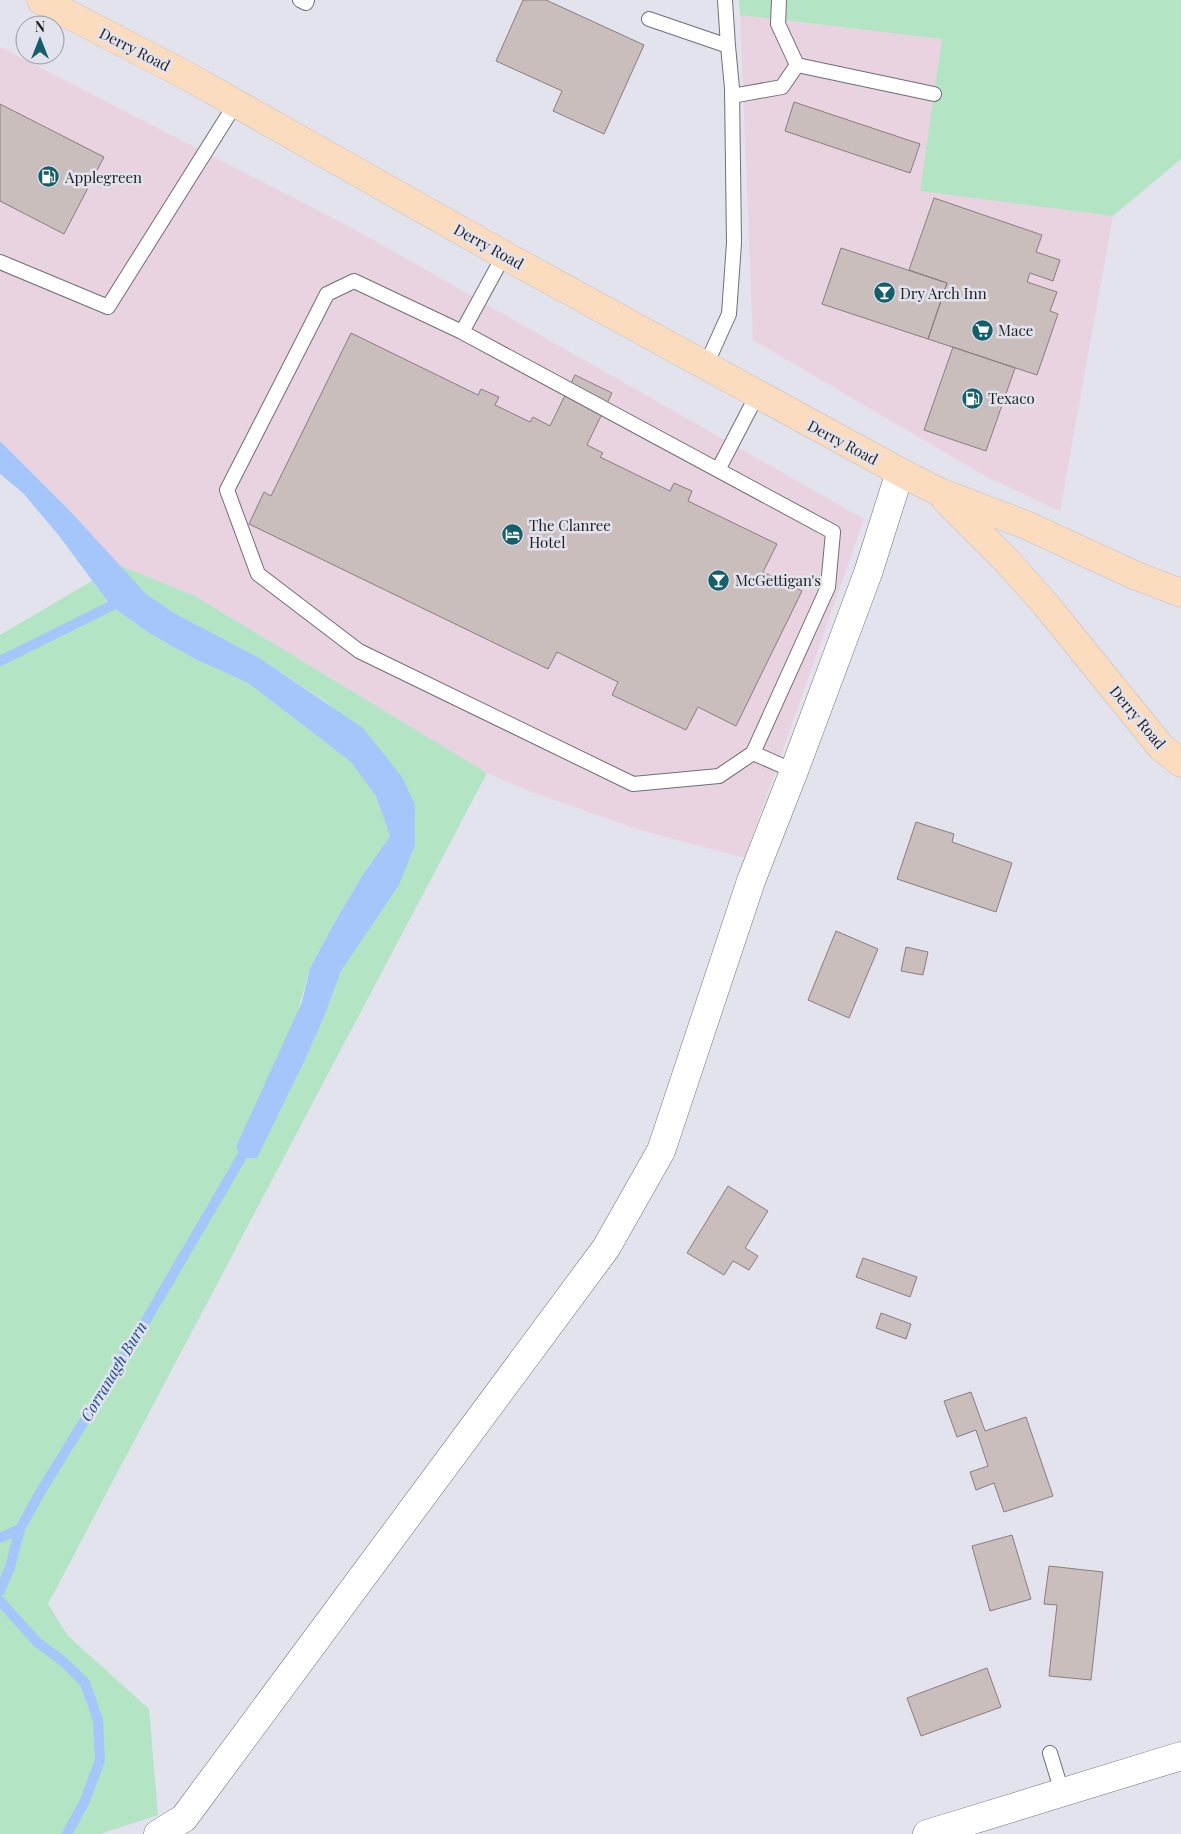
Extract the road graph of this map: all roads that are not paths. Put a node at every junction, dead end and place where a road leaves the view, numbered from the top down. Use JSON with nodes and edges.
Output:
{"nodes":[{"id":1,"x":41,"y":0,"type":"edge"},
{"id":2,"x":300,"y":0,"type":"edge"},
{"id":3,"x":307,"y":0,"type":"edge"},
{"id":4,"x":725,"y":0,"type":"edge"},
{"id":5,"x":779,"y":0,"type":"edge"},
{"id":6,"x":649,"y":19,"type":"dead end"},
{"id":7,"x":728,"y":46,"type":"junction"},
{"id":8,"x":797,"y":64,"type":"junction"},
{"id":9,"x":934,"y":94,"type":"dead end"},
{"id":10,"x":732,"y":96,"type":"junction"},
{"id":11,"x":236,"y":103,"type":"junction"},
{"id":12,"x":504,"y":255,"type":"junction"},
{"id":13,"x":0,"y":262,"type":"edge"},
{"id":14,"x":462,"y":332,"type":"junction"},
{"id":15,"x":706,"y":365,"type":"junction"},
{"id":16,"x":757,"y":395,"type":"junction"},
{"id":17,"x":718,"y":470,"type":"junction"},
{"id":18,"x":900,"y":472,"type":"junction"},
{"id":19,"x":937,"y":491,"type":"junction"},
{"id":20,"x":1181,"y":593,"type":"edge"},
{"id":21,"x":753,"y":754,"type":"junction"},
{"id":22,"x":1181,"y":763,"type":"edge"},
{"id":23,"x":794,"y":771,"type":"junction"},
{"id":24,"x":1050,"y":1753,"type":"dead end"},
{"id":25,"x":1181,"y":1756,"type":"edge"},
{"id":26,"x":1062,"y":1792,"type":"junction"},
{"id":27,"x":158,"y":1834,"type":"edge"},
{"id":28,"x":927,"y":1834,"type":"edge"}],
"edges":[{"from":1,"to":11,"type":"main road","name":"Derry Road"},
{"from":2,"to":3,"type":"lane"},
{"from":4,"to":7,"type":"lane"},
{"from":5,"to":8,"type":"lane"},
{"from":6,"to":7,"type":"lane"},
{"from":7,"to":10,"type":"lane"},
{"from":8,"to":9,"type":"lane"},
{"from":8,"to":10,"type":"lane"},
{"from":10,"to":15,"type":"lane"},
{"from":11,"to":12,"type":"main road","name":"Derry Road"},
{"from":11,"to":13,"type":"lane"},
{"from":12,"to":14,"type":"lane"},
{"from":12,"to":15,"type":"main road","name":"Derry Road"},
{"from":14,"to":17,"type":"lane"},
{"from":14,"to":21,"type":"lane"},
{"from":15,"to":16,"type":"main road","name":"Derry Road"},
{"from":16,"to":17,"type":"lane"},
{"from":16,"to":18,"type":"main road","name":"Derry Road"},
{"from":17,"to":21,"type":"lane"},
{"from":18,"to":19,"type":"main road","name":"Derry Road"},
{"from":18,"to":23,"type":"street"},
{"from":19,"to":20,"type":"main road","name":"Derry Road"},
{"from":19,"to":22,"type":"main road","name":"Derry Road"},
{"from":21,"to":23,"type":"lane"},
{"from":23,"to":27,"type":"street"},
{"from":24,"to":26,"type":"lane"},
{"from":25,"to":26,"type":"street"},
{"from":26,"to":28,"type":"street"}]}
